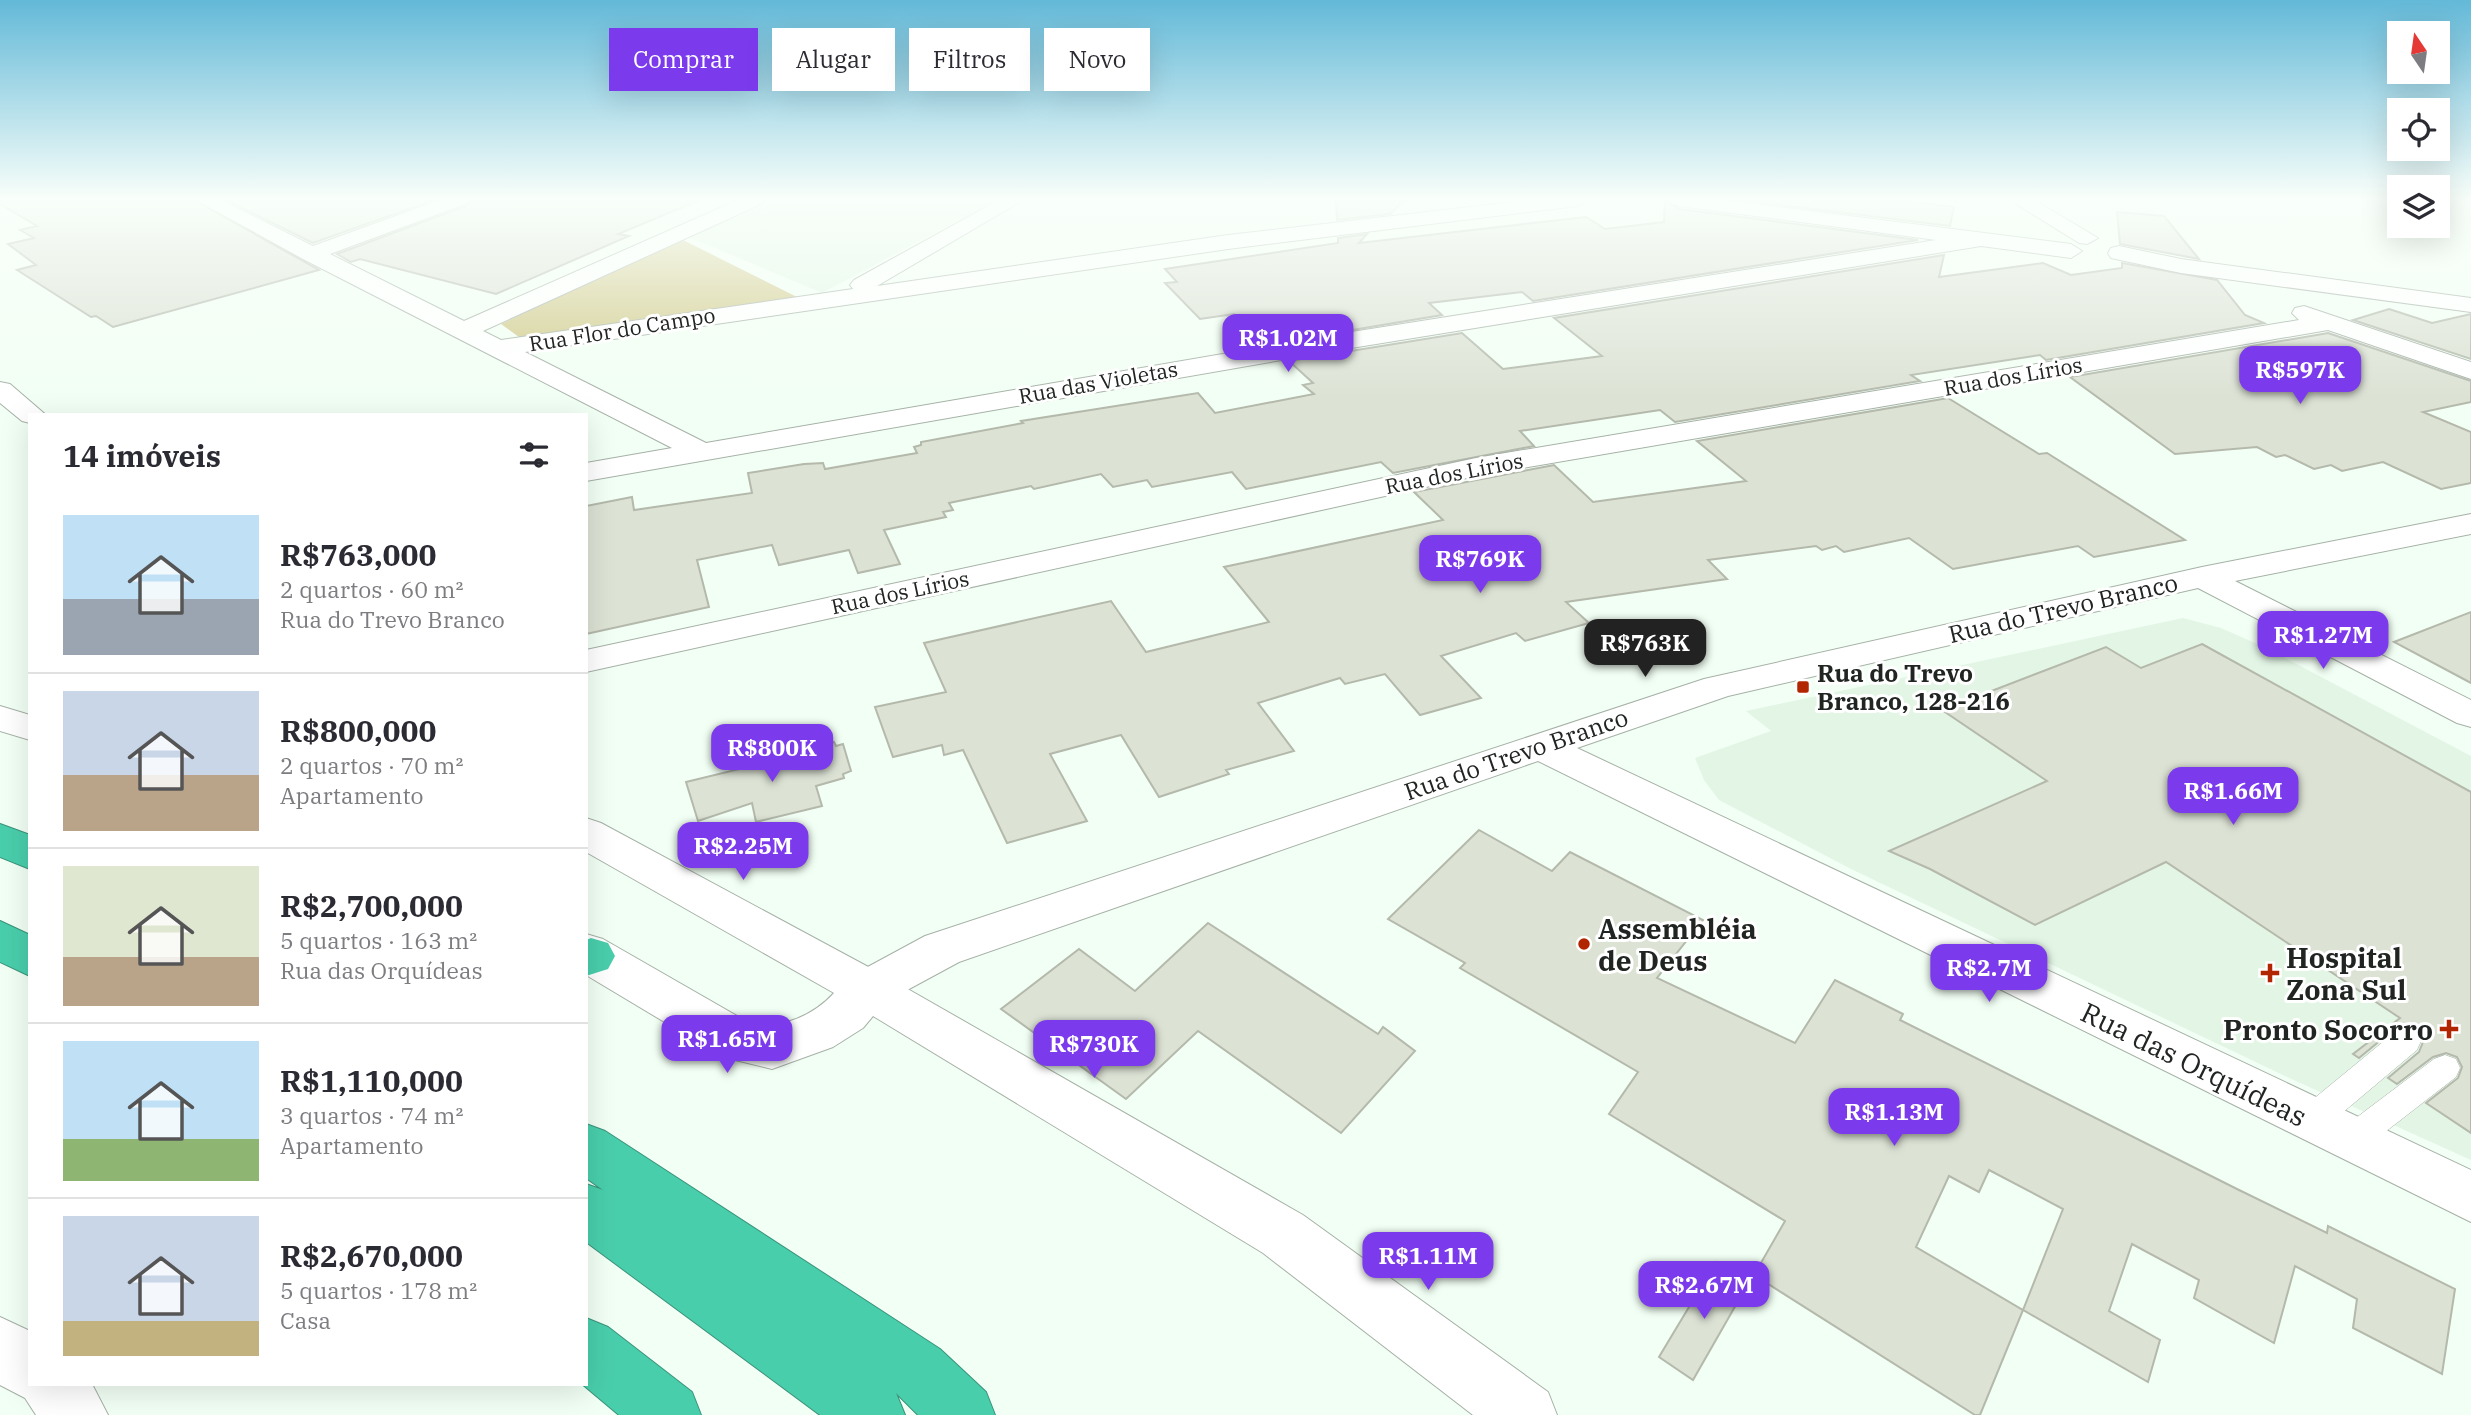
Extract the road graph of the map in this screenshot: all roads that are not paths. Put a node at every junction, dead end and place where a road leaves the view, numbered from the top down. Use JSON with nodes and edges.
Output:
{"nodes":[{"id":1,"x":335,"y":266,"type":"edge"},
{"id":2,"x":607,"y":266,"type":"edge"},
{"id":3,"x":895,"y":266,"type":"edge"},
{"id":4,"x":1056,"y":266,"type":"edge"},
{"id":5,"x":1814,"y":266,"type":"edge"},
{"id":6,"x":2177,"y":266,"type":"edge"},
{"id":7,"x":2181,"y":267,"type":"junction"},
{"id":8,"x":842,"y":296,"type":"junction"},
{"id":9,"x":2471,"y":305,"type":"edge"},
{"id":10,"x":2329,"y":322,"type":"junction"},
{"id":11,"x":462,"y":331,"type":"junction"},
{"id":12,"x":498,"y":348,"type":"junction"},
{"id":13,"x":2471,"y":371,"type":"edge"},
{"id":14,"x":0,"y":390,"type":"edge"},
{"id":15,"x":29,"y":413,"type":"edge"},
{"id":16,"x":698,"y":450,"type":"junction"},
{"id":17,"x":588,"y":472,"type":"edge"},
{"id":18,"x":2471,"y":524,"type":"edge"},
{"id":19,"x":2202,"y":577,"type":"junction"},
{"id":20,"x":588,"y":661,"type":"edge"},
{"id":21,"x":2471,"y":715,"type":"edge"},
{"id":22,"x":0,"y":718,"type":"edge"},
{"id":23,"x":28,"y":726,"type":"edge"},
{"id":24,"x":1539,"y":746,"type":"junction"},
{"id":25,"x":588,"y":834,"type":"edge"},
{"id":26,"x":0,"y":839,"type":"edge"},
{"id":27,"x":28,"y":853,"type":"edge"},
{"id":28,"x":0,"y":939,"type":"edge"},
{"id":29,"x":588,"y":955,"type":"edge"},
{"id":30,"x":28,"y":957,"type":"edge"},
{"id":31,"x":868,"y":989,"type":"junction"},
{"id":32,"x":2406,"y":1041,"type":"dead end"},
{"id":33,"x":2445,"y":1068,"type":"dead end"},
{"id":34,"x":2331,"y":1130,"type":"junction"},
{"id":35,"x":588,"y":1149,"type":"edge"},
{"id":36,"x":2471,"y":1197,"type":"edge"},
{"id":37,"x":588,"y":1210,"type":"edge"},
{"id":38,"x":0,"y":1347,"type":"edge"},
{"id":39,"x":588,"y":1350,"type":"edge"},
{"id":40,"x":28,"y":1367,"type":"edge"},
{"id":41,"x":53,"y":1386,"type":"edge"},
{"id":42,"x":76,"y":1415,"type":"edge"},
{"id":43,"x":669,"y":1415,"type":"edge"},
{"id":44,"x":873,"y":1415,"type":"edge"},
{"id":45,"x":963,"y":1415,"type":"edge"},
{"id":46,"x":1525,"y":1415,"type":"edge"}],
"edges":[{"from":1,"to":11,"type":"street"},
{"from":2,"to":11,"type":"street"},
{"from":3,"to":8,"type":"street"},
{"from":4,"to":8,"type":"street","name":"Rua Flor do Campo"},
{"from":5,"to":16,"type":"street","name":"Rua das Violetas"},
{"from":6,"to":7,"type":"street"},
{"from":7,"to":9,"type":"street"},
{"from":7,"to":10,"type":"street"},
{"from":8,"to":12,"type":"street","name":"Rua Flor do Campo"},
{"from":10,"to":13,"type":"street"},
{"from":10,"to":20,"type":"street","name":"Rua dos Lírios"},
{"from":11,"to":12,"type":"street"},
{"from":12,"to":16,"type":"street"},
{"from":14,"to":15,"type":"street"},
{"from":16,"to":17,"type":"street","name":"Rua das Violetas"},
{"from":18,"to":19,"type":"street","name":"Rua do Trevo Branco"},
{"from":19,"to":21,"type":"street"},
{"from":19,"to":24,"type":"street","name":"Rua do Trevo Branco"},
{"from":22,"to":23,"type":"street"},
{"from":24,"to":31,"type":"street","name":"Rua do Trevo Branco"},
{"from":24,"to":34,"type":"street","name":"Rua das Orquídeas"},
{"from":25,"to":31,"type":"street"},
{"from":26,"to":27,"type":"highway"},
{"from":28,"to":30,"type":"highway"},
{"from":29,"to":31,"type":"street","name":"Rua do Trevo Branco"},
{"from":31,"to":46,"type":"street"},
{"from":32,"to":34,"type":"lane"},
{"from":33,"to":34,"type":"lane"},
{"from":34,"to":36,"type":"street","name":"Rua das Orquídeas"},
{"from":35,"to":45,"type":"highway"},
{"from":37,"to":44,"type":"highway"},
{"from":38,"to":40,"type":"street"},
{"from":39,"to":43,"type":"highway"},
{"from":41,"to":42,"type":"street"}]}
